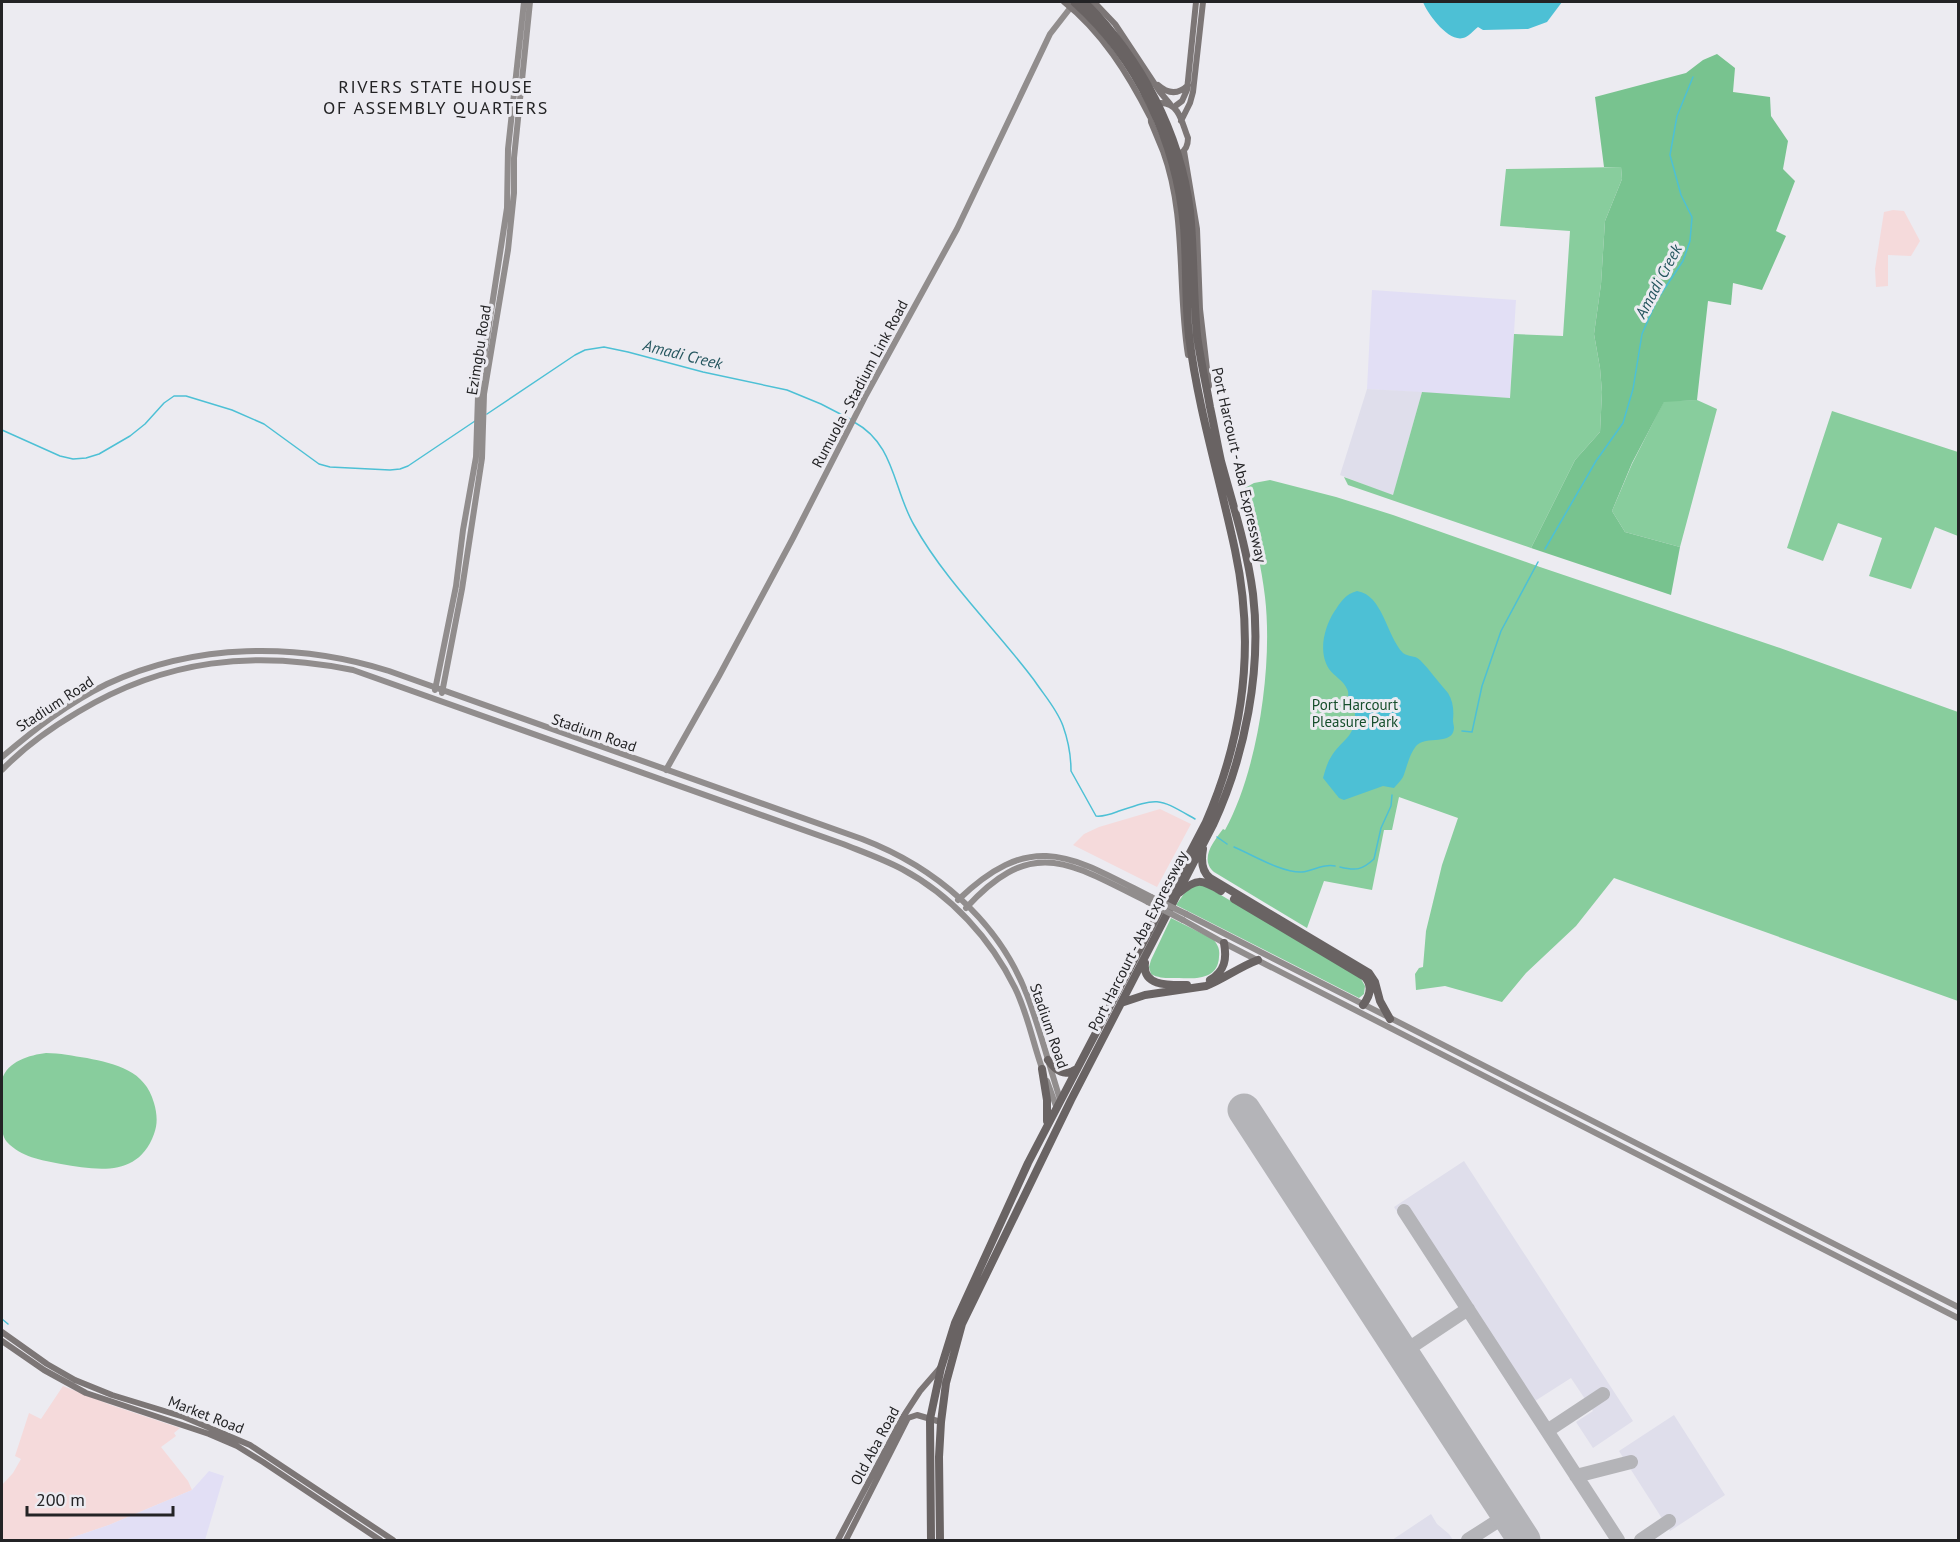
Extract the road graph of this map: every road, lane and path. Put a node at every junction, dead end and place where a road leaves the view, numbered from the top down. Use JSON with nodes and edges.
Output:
{"nodes":[{"id":1,"x":524,"y":2,"type":"edge"},
{"id":2,"x":530,"y":2,"type":"edge"},
{"id":3,"x":1064,"y":2,"type":"edge"},
{"id":4,"x":1085,"y":2,"type":"edge"},
{"id":5,"x":1094,"y":2,"type":"edge"},
{"id":6,"x":1196,"y":2,"type":"edge"},
{"id":7,"x":1203,"y":2,"type":"edge"},
{"id":8,"x":1072,"y":4,"type":"edge"},
{"id":9,"x":1152,"y":79,"type":"junction"},
{"id":10,"x":1188,"y":84,"type":"junction"},
{"id":11,"x":1172,"y":105,"type":"junction"},
{"id":12,"x":1150,"y":117,"type":"junction"},
{"id":13,"x":1181,"y":121,"type":"junction"},
{"id":14,"x":1163,"y":151,"type":"junction"},
{"id":15,"x":1184,"y":151,"type":"junction"},
{"id":16,"x":1193,"y":336,"type":"junction"},
{"id":17,"x":1210,"y":405,"type":"junction"},
{"id":18,"x":480,"y":411,"type":"junction"},
{"id":19,"x":1203,"y":418,"type":"junction"},
{"id":20,"x":480,"y":429,"type":"junction"},
{"id":21,"x":435,"y":688,"type":"junction"},
{"id":22,"x":442,"y":691,"type":"junction"},
{"id":23,"x":432,"y":697,"type":"junction"},
{"id":24,"x":440,"y":699,"type":"junction"},
{"id":25,"x":2,"y":757,"type":"edge"},
{"id":26,"x":2,"y":770,"type":"edge"},
{"id":27,"x":666,"y":770,"type":"junction"},
{"id":28,"x":1203,"y":842,"type":"junction"},
{"id":29,"x":1176,"y":896,"type":"junction"},
{"id":30,"x":960,"y":897,"type":"junction"},
{"id":31,"x":1150,"y":900,"type":"junction"},
{"id":32,"x":952,"y":905,"type":"junction"},
{"id":33,"x":968,"y":905,"type":"junction"},
{"id":34,"x":961,"y":913,"type":"junction"},
{"id":35,"x":1184,"y":917,"type":"junction"},
{"id":36,"x":1224,"y":943,"type":"junction"},
{"id":37,"x":1145,"y":958,"type":"junction"},
{"id":38,"x":1258,"y":960,"type":"junction"},
{"id":39,"x":1121,"y":1003,"type":"junction"},
{"id":40,"x":1363,"y":1005,"type":"junction"},
{"id":41,"x":1390,"y":1019,"type":"junction"},
{"id":42,"x":1048,"y":1060,"type":"junction"},
{"id":43,"x":1042,"y":1069,"type":"junction"},
{"id":44,"x":1077,"y":1069,"type":"junction"},
{"id":45,"x":1058,"y":1103,"type":"junction"},
{"id":46,"x":1047,"y":1125,"type":"junction"},
{"id":47,"x":1959,"y":1307,"type":"edge"},
{"id":48,"x":1959,"y":1318,"type":"edge"},
{"id":49,"x":2,"y":1332,"type":"edge"},
{"id":50,"x":2,"y":1341,"type":"edge"},
{"id":51,"x":941,"y":1368,"type":"junction"},
{"id":52,"x":930,"y":1419,"type":"junction"},
{"id":53,"x":940,"y":1422,"type":"junction"},
{"id":54,"x":380,"y":1540,"type":"edge"},
{"id":55,"x":393,"y":1540,"type":"edge"},
{"id":56,"x":838,"y":1540,"type":"edge"},
{"id":57,"x":846,"y":1540,"type":"edge"},
{"id":58,"x":932,"y":1540,"type":"edge"},
{"id":59,"x":940,"y":1540,"type":"edge"}],
"edges":[{"from":1,"to":18,"type":"main road","name":"Ezimgbu Road"},
{"from":2,"to":18,"type":"main road","name":"Ezimgbu Road"},
{"from":3,"to":8,"type":"main road"},
{"from":4,"to":16,"type":"highway","bridge":true},
{"from":5,"to":9,"type":"main road"},
{"from":6,"to":10,"type":"main road"},
{"from":7,"to":13,"type":"main road"},
{"from":8,"to":12,"type":"main road"},
{"from":8,"to":16,"type":"highway","bridge":true},
{"from":8,"to":27,"type":"main road","name":"Rumuola - Stadium Link Road"},
{"from":9,"to":10,"type":"main road"},
{"from":9,"to":11,"type":"main road"},
{"from":10,"to":11,"type":"main road"},
{"from":11,"to":12,"type":"main road"},
{"from":11,"to":13,"type":"main road"},
{"from":12,"to":14,"type":"main road"},
{"from":13,"to":15,"type":"main road"},
{"from":14,"to":15,"type":"main road"},
{"from":14,"to":19,"type":"main road"},
{"from":15,"to":17,"type":"main road"},
{"from":16,"to":17,"type":"highway","name":"Port Harcourt - Aba Expressway"},
{"from":16,"to":19,"type":"highway","name":"Port Harcourt - Aba Expressway"},
{"from":17,"to":28,"type":"highway","name":"Port Harcourt - Aba Expressway"},
{"from":18,"to":20,"type":"main road","name":"Ezimgbu Road"},
{"from":19,"to":44,"type":"highway","name":"Port Harcourt - Aba Expressway"},
{"from":20,"to":21,"type":"main road","name":"Ezimgbu Road"},
{"from":20,"to":22,"type":"main road","name":"Ezimgbu Road"},
{"from":21,"to":22,"type":"main road","name":"Stadium Road"},
{"from":21,"to":23,"type":"main road","name":"Ezimgbu Road"},
{"from":21,"to":25,"type":"main road","name":"Stadium Road"},
{"from":22,"to":24,"type":"main road","name":"Ezimgbu Road"},
{"from":22,"to":27,"type":"main road","name":"Stadium Road"},
{"from":23,"to":24,"type":"main road","name":"Stadium Road"},
{"from":23,"to":26,"type":"main road","name":"Stadium Road"},
{"from":24,"to":32,"type":"main road","name":"Stadium Road"},
{"from":27,"to":30,"type":"main road","name":"Stadium Road"},
{"from":28,"to":29,"type":"highway","name":"Port Harcourt - Aba Expressway"},
{"from":28,"to":41,"type":"highway"},
{"from":29,"to":37,"type":"highway","name":"Port Harcourt - Aba Expressway"},
{"from":29,"to":40,"type":"highway"},
{"from":30,"to":31,"type":"main road"},
{"from":30,"to":32,"type":"main road"},
{"from":30,"to":33,"type":"main road","name":"Stadium Road"},
{"from":31,"to":33,"type":"main road"},
{"from":31,"to":35,"type":"main road","bridge":true},
{"from":32,"to":34,"type":"main road","name":"Stadium Road"},
{"from":33,"to":34,"type":"main road"},
{"from":33,"to":42,"type":"main road","name":"Stadium Road"},
{"from":34,"to":43,"type":"main road","name":"Stadium Road"},
{"from":35,"to":36,"type":"main road"},
{"from":35,"to":40,"type":"main road"},
{"from":36,"to":37,"type":"highway"},
{"from":36,"to":38,"type":"main road"},
{"from":37,"to":39,"type":"highway","name":"Port Harcourt - Aba Expressway"},
{"from":38,"to":39,"type":"highway"},
{"from":38,"to":48,"type":"main road"},
{"from":39,"to":53,"type":"highway","name":"Port Harcourt - Aba Expressway"},
{"from":40,"to":41,"type":"main road"},
{"from":41,"to":47,"type":"main road"},
{"from":42,"to":44,"type":"highway"},
{"from":42,"to":45,"type":"main road","name":"Stadium Road"},
{"from":43,"to":45,"type":"main road","name":"Stadium Road"},
{"from":43,"to":46,"type":"highway"},
{"from":44,"to":45,"type":"highway","name":"Port Harcourt - Aba Expressway"},
{"from":45,"to":46,"type":"highway","name":"Port Harcourt - Aba Expressway"},
{"from":46,"to":51,"type":"highway","name":"Port Harcourt - Aba Expressway"},
{"from":49,"to":55,"type":"main road","name":"Market Road"},
{"from":50,"to":54,"type":"main road","name":"Market Road"},
{"from":51,"to":52,"type":"highway","name":"Port Harcourt - Aba Expressway"},
{"from":51,"to":56,"type":"main road","name":"Old Aba Road"},
{"from":52,"to":53,"type":"main road","name":"Old Aba Road"},
{"from":52,"to":57,"type":"main road","name":"Old Aba Road"},
{"from":52,"to":58,"type":"highway","name":"Port Harcourt - Aba Expressway"},
{"from":53,"to":59,"type":"highway","name":"Port Harcourt - Aba Expressway"}]}
